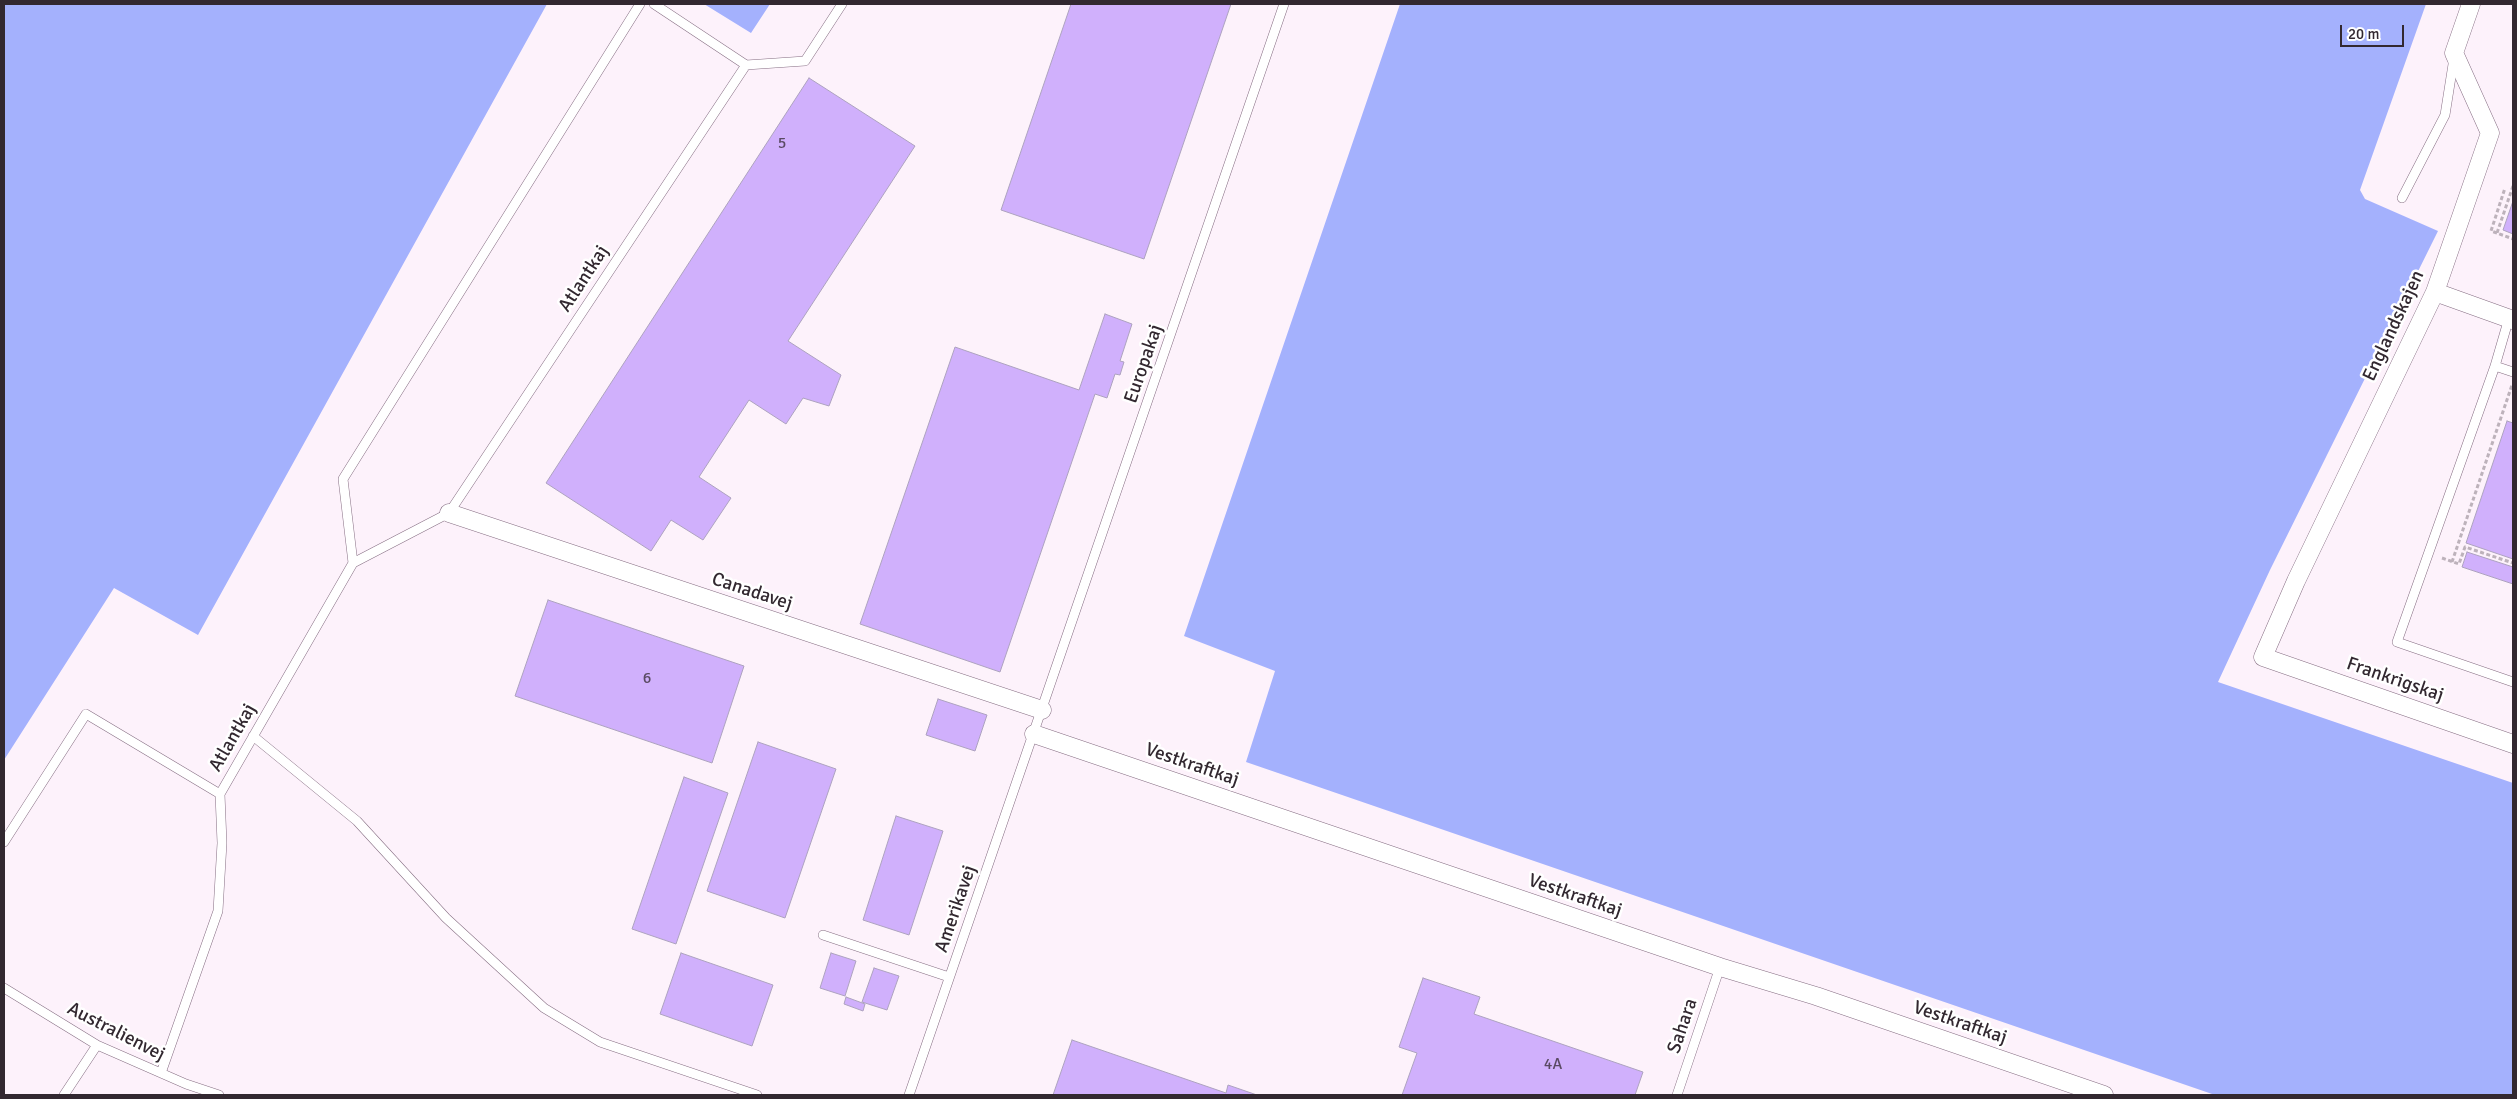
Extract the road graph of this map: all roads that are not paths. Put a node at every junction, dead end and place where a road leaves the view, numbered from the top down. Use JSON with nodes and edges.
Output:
{"nodes":[{"id":1,"x":640,"y":4,"type":"edge"},
{"id":2,"x":654,"y":4,"type":"edge"},
{"id":3,"x":842,"y":4,"type":"edge"},
{"id":4,"x":1284,"y":4,"type":"edge"},
{"id":5,"x":2470,"y":4,"type":"edge"},
{"id":6,"x":2454,"y":52,"type":"junction"},
{"id":7,"x":746,"y":65,"type":"junction"},
{"id":8,"x":2402,"y":198,"type":"dead end"},
{"id":9,"x":2435,"y":292,"type":"junction"},
{"id":10,"x":2511,"y":319,"type":"edge"},
{"id":11,"x":2495,"y":366,"type":"junction"},
{"id":12,"x":2513,"y":372,"type":"edge"},
{"id":13,"x":449,"y":513,"type":"junction"},
{"id":14,"x":353,"y":564,"type":"junction"},
{"id":15,"x":2263,"y":657,"type":"joint"},
{"id":16,"x":2513,"y":682,"type":"edge"},
{"id":17,"x":1042,"y":710,"type":"junction"},
{"id":18,"x":1034,"y":734,"type":"junction"},
{"id":19,"x":253,"y":736,"type":"junction"},
{"id":20,"x":2513,"y":744,"type":"edge"},
{"id":21,"x":220,"y":794,"type":"junction"},
{"id":22,"x":4,"y":842,"type":"edge"},
{"id":23,"x":823,"y":936,"type":"dead end"},
{"id":24,"x":1720,"y":968,"type":"junction"},
{"id":25,"x":950,"y":977,"type":"junction"},
{"id":26,"x":4,"y":988,"type":"edge"},
{"id":27,"x":97,"y":1045,"type":"junction"},
{"id":28,"x":161,"y":1073,"type":"junction"},
{"id":29,"x":64,"y":1095,"type":"edge"},
{"id":30,"x":219,"y":1095,"type":"edge"},
{"id":31,"x":758,"y":1095,"type":"edge"},
{"id":32,"x":909,"y":1095,"type":"edge"},
{"id":33,"x":1677,"y":1095,"type":"edge"},
{"id":34,"x":2104,"y":1095,"type":"edge"}],
"edges":[{"from":1,"to":14,"type":"lane"},
{"from":2,"to":7,"type":"lane"},
{"from":3,"to":7,"type":"lane"},
{"from":4,"to":17,"type":"lane","name":"Europakaj"},
{"from":5,"to":6,"type":"street"},
{"from":6,"to":8,"type":"lane"},
{"from":6,"to":9,"type":"street","name":"Englandskajen"},
{"from":7,"to":13,"type":"lane","name":"Atlantkaj"},
{"from":9,"to":10,"type":"street"},
{"from":9,"to":15,"type":"street","name":"Englandskajen"},
{"from":10,"to":11,"type":"lane"},
{"from":11,"to":12,"type":"lane"},
{"from":11,"to":16,"type":"lane"},
{"from":13,"to":14,"type":"lane","name":"Atlantkaj"},
{"from":13,"to":17,"type":"street","name":"Canadavej"},
{"from":14,"to":19,"type":"lane","name":"Atlantkaj"},
{"from":15,"to":20,"type":"street","name":"Frankrigskaj"},
{"from":17,"to":18,"type":"lane","name":"Europakaj"},
{"from":18,"to":24,"type":"street","name":"Vestkraftkaj"},
{"from":18,"to":25,"type":"lane","name":"Amerikavej"},
{"from":19,"to":21,"type":"lane","name":"Atlantkaj"},
{"from":19,"to":31,"type":"lane"},
{"from":21,"to":22,"type":"lane","name":"Atlantkaj"},
{"from":21,"to":28,"type":"lane"},
{"from":23,"to":25,"type":"lane"},
{"from":24,"to":33,"type":"lane","name":"Sahara"},
{"from":24,"to":34,"type":"street","name":"Vestkraftkaj"},
{"from":25,"to":32,"type":"lane","name":"Amerikavej"},
{"from":26,"to":27,"type":"lane","name":"Australienvej"},
{"from":27,"to":28,"type":"lane","name":"Australienvej"},
{"from":27,"to":29,"type":"lane"},
{"from":28,"to":30,"type":"lane","name":"Australienvej"}]}
